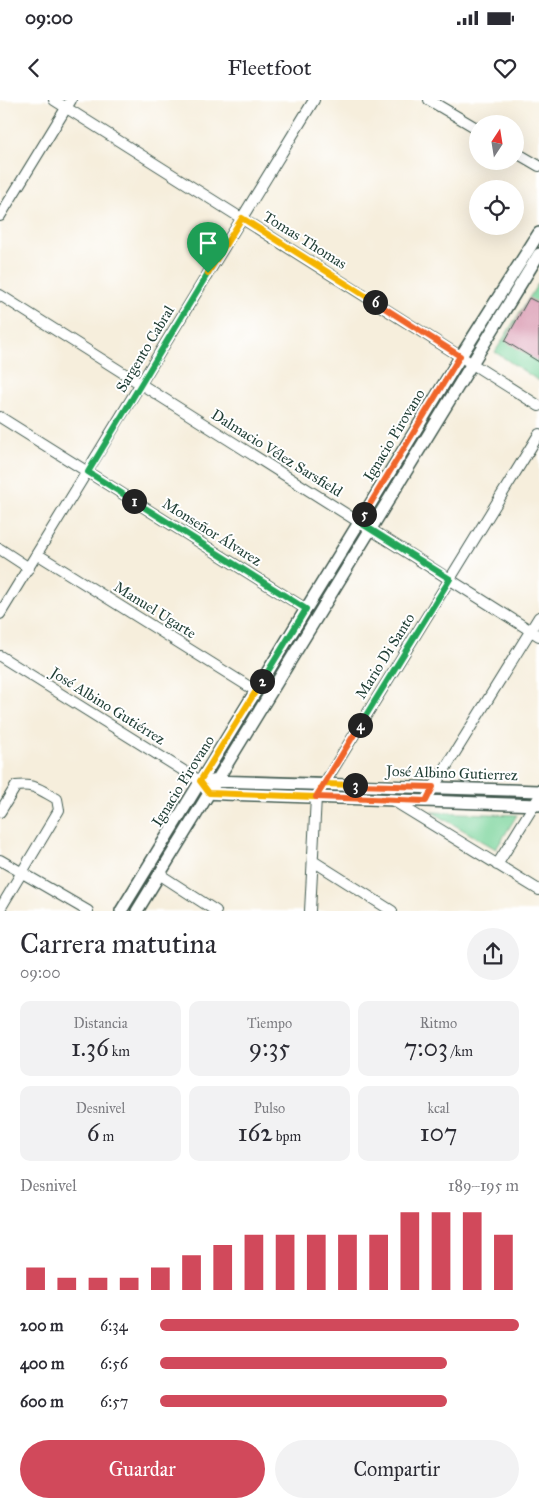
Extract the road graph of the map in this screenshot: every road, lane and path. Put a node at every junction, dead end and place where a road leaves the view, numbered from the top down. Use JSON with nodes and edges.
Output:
{"nodes":[{"id":1,"x":54,"y":100,"type":"edge"},
{"id":2,"x":314,"y":100,"type":"edge"},
{"id":3,"x":429,"y":100,"type":"edge"},
{"id":4,"x":69,"y":104,"type":"edge"},
{"id":5,"x":469,"y":124,"type":"edge"},
{"id":6,"x":524,"y":157,"type":"edge"},
{"id":7,"x":539,"y":166,"type":"edge"},
{"id":8,"x":0,"y":216,"type":"edge"},
{"id":9,"x":242,"y":218,"type":"junction"},
{"id":10,"x":539,"y":232,"type":"edge"},
{"id":11,"x":539,"y":254,"type":"edge"},
{"id":12,"x":0,"y":295,"type":"edge"},
{"id":13,"x":460,"y":356,"type":"junction"},
{"id":14,"x":472,"y":364,"type":"junction"},
{"id":15,"x":141,"y":384,"type":"junction"},
{"id":16,"x":539,"y":406,"type":"edge"},
{"id":17,"x":0,"y":417,"type":"edge"},
{"id":18,"x":539,"y":434,"type":"edge"},
{"id":19,"x":88,"y":472,"type":"junction"},
{"id":20,"x":359,"y":522,"type":"junction"},
{"id":21,"x":371,"y":529,"type":"junction"},
{"id":22,"x":0,"y":549,"type":"edge"},
{"id":23,"x":38,"y":554,"type":"junction"},
{"id":24,"x":29,"y":568,"type":"junction"},
{"id":25,"x":450,"y":579,"type":"junction"},
{"id":26,"x":306,"y":609,"type":"junction"},
{"id":27,"x":0,"y":614,"type":"edge"},
{"id":28,"x":539,"y":617,"type":"edge"},
{"id":29,"x":535,"y":633,"type":"edge"},
{"id":30,"x":0,"y":656,"type":"edge"},
{"id":31,"x":256,"y":691,"type":"junction"},
{"id":32,"x":217,"y":780,"type":"junction"},
{"id":33,"x":200,"y":781,"type":"junction"},
{"id":34,"x":324,"y":784,"type":"junction"},
{"id":35,"x":433,"y":787,"type":"junction"},
{"id":36,"x":539,"y":791,"type":"edge"},
{"id":37,"x":209,"y":793,"type":"junction"},
{"id":38,"x":316,"y":797,"type":"junction"},
{"id":39,"x":392,"y":800,"type":"junction"},
{"id":40,"x":426,"y":801,"type":"junction"},
{"id":41,"x":537,"y":803,"type":"edge"},
{"id":42,"x":0,"y":812,"type":"edge"},
{"id":43,"x":155,"y":855,"type":"junction"},
{"id":44,"x":0,"y":860,"type":"edge"},
{"id":45,"x":313,"y":861,"type":"junction"},
{"id":46,"x":167,"y":863,"type":"junction"},
{"id":47,"x":497,"y":865,"type":"junction"},
{"id":48,"x":22,"y":872,"type":"junction"},
{"id":49,"x":159,"y":874,"type":"junction"},
{"id":50,"x":140,"y":879,"type":"junction"},
{"id":51,"x":152,"y":886,"type":"junction"},
{"id":52,"x":539,"y":890,"type":"edge"},
{"id":53,"x":0,"y":909,"type":"edge"},
{"id":54,"x":88,"y":910,"type":"edge"},
{"id":55,"x":121,"y":910,"type":"edge"},
{"id":56,"x":137,"y":910,"type":"edge"},
{"id":57,"x":216,"y":910,"type":"edge"},
{"id":58,"x":310,"y":910,"type":"edge"},
{"id":59,"x":392,"y":910,"type":"edge"}],
"edges":[{"from":1,"to":4,"type":"street","name":"Tomas Thomas"},
{"from":2,"to":9,"type":"street","name":"Sargento Cabral"},
{"from":3,"to":5,"type":"street"},
{"from":4,"to":8,"type":"street"},
{"from":4,"to":9,"type":"street","name":"Tomas Thomas"},
{"from":6,"to":7,"type":"street"},
{"from":9,"to":13,"type":"street","name":"Tomas Thomas"},
{"from":9,"to":15,"type":"street","name":"Sargento Cabral"},
{"from":10,"to":13,"type":"street","name":"Ignacio Pirovano"},
{"from":11,"to":14,"type":"street","name":"Ignacio Pirovano"},
{"from":12,"to":15,"type":"street","name":"Dalmacio Vélez Sarsfield"},
{"from":13,"to":14,"type":"street","name":"Tomas Thomas"},
{"from":13,"to":20,"type":"street","name":"Ignacio Pirovano"},
{"from":14,"to":16,"type":"street","name":"Tomas Thomas"},
{"from":14,"to":21,"type":"street","name":"Ignacio Pirovano"},
{"from":15,"to":19,"type":"street","name":"Sargento Cabral"},
{"from":15,"to":20,"type":"street","name":"Dalmacio Vélez Sarsfield"},
{"from":17,"to":19,"type":"street","name":"Monseñor Álvarez"},
{"from":18,"to":25,"type":"street","name":"Mario Di Santo"},
{"from":19,"to":23,"type":"street","name":"Sargento Cabral"},
{"from":19,"to":26,"type":"street","name":"Monseñor Álvarez"},
{"from":20,"to":21,"type":"street","name":"Dalmacio Vélez Sarsfield"},
{"from":20,"to":26,"type":"street","name":"Ignacio Pirovano"},
{"from":21,"to":25,"type":"street","name":"Dalmacio Vélez Sarsfield"},
{"from":21,"to":32,"type":"street","name":"Ignacio Pirovano"},
{"from":22,"to":24,"type":"street"},
{"from":23,"to":24,"type":"street","name":"Sargento Cabral"},
{"from":23,"to":31,"type":"street","name":"Manuel Ugarte"},
{"from":24,"to":27,"type":"street","name":"Sargento Cabral"},
{"from":25,"to":29,"type":"street","name":"Dalmacio Vélez Sarsfield"},
{"from":25,"to":34,"type":"street","name":"Mario Di Santo"},
{"from":26,"to":31,"type":"street","name":"Ignacio Pirovano"},
{"from":28,"to":29,"type":"street"},
{"from":29,"to":35,"type":"street"},
{"from":30,"to":33,"type":"street","name":"José Albino Gutiérrez"},
{"from":31,"to":33,"type":"street","name":"Ignacio Pirovano"},
{"from":32,"to":33,"type":"street","name":"José Albino Gutierrez"},
{"from":32,"to":34,"type":"street","name":"José Albino Gutierrez"},
{"from":32,"to":37,"type":"street","name":"Ignacio Pirovano"},
{"from":33,"to":37,"type":"street"},
{"from":33,"to":43,"type":"street","name":"Ignacio Pirovano"},
{"from":34,"to":35,"type":"street","name":"José Albino Gutierrez"},
{"from":34,"to":38,"type":"street","name":"Mario Di Santo"},
{"from":35,"to":36,"type":"street","name":"José Albino Gutierrez"},
{"from":35,"to":40,"type":"street"},
{"from":37,"to":38,"type":"street","name":"José Albino Gutierrez"},
{"from":37,"to":46,"type":"street","name":"Ignacio Pirovano"},
{"from":38,"to":39,"type":"street","name":"José Albino Gutierrez"},
{"from":38,"to":45,"type":"street","name":"Mario Di Santo"},
{"from":39,"to":40,"type":"street","name":"José Albino Gutierrez"},
{"from":39,"to":47,"type":"street"},
{"from":40,"to":41,"type":"street","name":"José Albino Gutierrez"},
{"from":41,"to":47,"type":"street"},
{"from":42,"to":48,"type":"street"},
{"from":43,"to":46,"type":"street"},
{"from":43,"to":50,"type":"street","name":"Ignacio Pirovano"},
{"from":44,"to":48,"type":"street"},
{"from":45,"to":58,"type":"street","name":"Mario Di Santo"},
{"from":45,"to":59,"type":"street"},
{"from":46,"to":49,"type":"street","name":"Ignacio Pirovano"},
{"from":47,"to":52,"type":"street"},
{"from":48,"to":53,"type":"street"},
{"from":48,"to":54,"type":"street"},
{"from":49,"to":51,"type":"street","name":"Ignacio Pirovano"},
{"from":49,"to":57,"type":"street"},
{"from":50,"to":51,"type":"street"},
{"from":50,"to":55,"type":"street","name":"Ignacio Pirovano"},
{"from":51,"to":56,"type":"street","name":"Ignacio Pirovano"}]}
